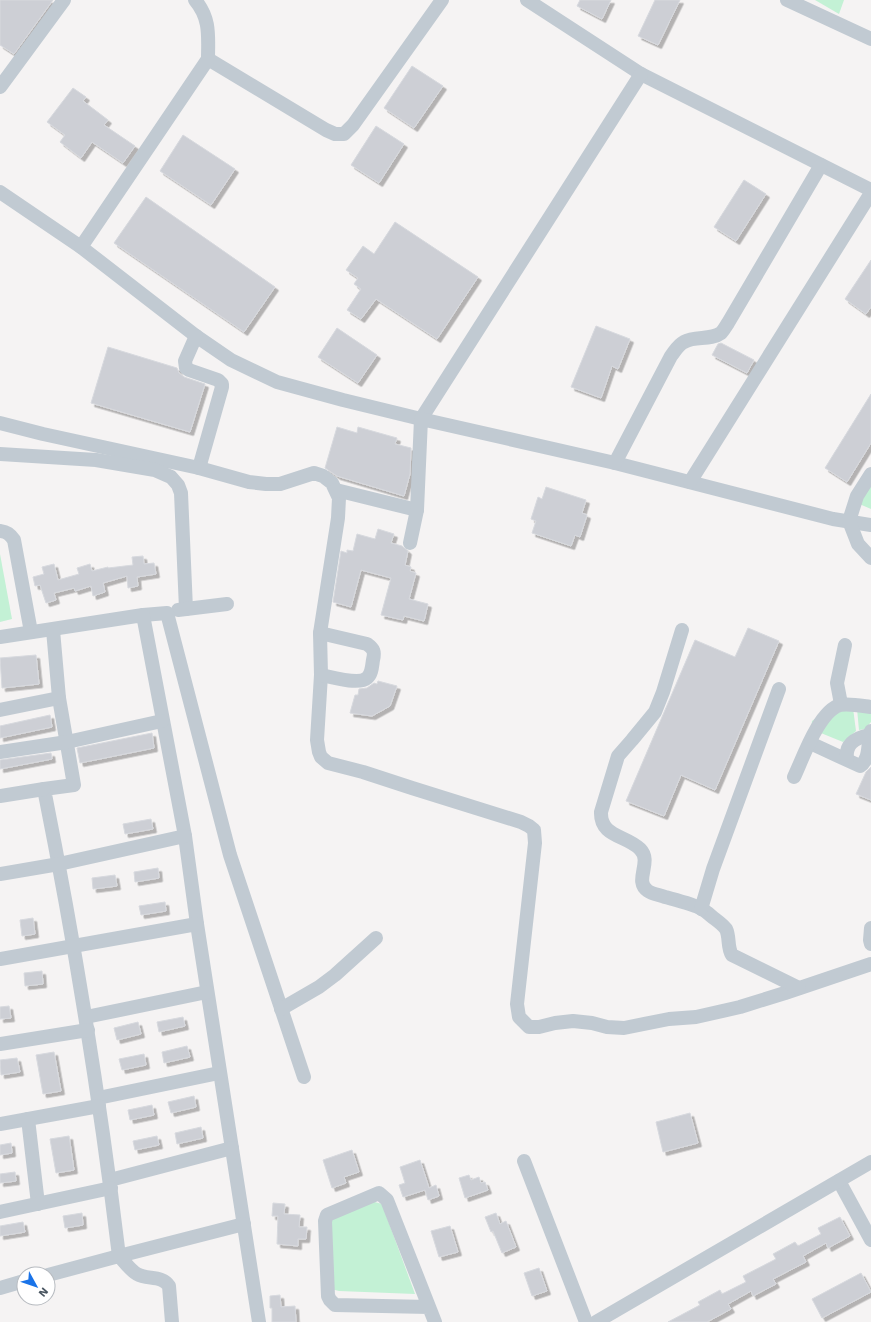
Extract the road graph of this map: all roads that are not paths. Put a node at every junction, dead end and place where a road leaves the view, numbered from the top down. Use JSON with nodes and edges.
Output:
{"nodes":[{"id":1,"x":64,"y":0,"type":"edge"},
{"id":2,"x":195,"y":0,"type":"edge"},
{"id":3,"x":442,"y":0,"type":"edge"},
{"id":4,"x":527,"y":0,"type":"edge"},
{"id":5,"x":794,"y":1,"type":"edge"},
{"id":6,"x":871,"y":39,"type":"edge"},
{"id":7,"x":208,"y":60,"type":"junction"},
{"id":8,"x":641,"y":74,"type":"junction"},
{"id":9,"x":0,"y":87,"type":"edge"},
{"id":10,"x":820,"y":165,"type":"junction"},
{"id":11,"x":871,"y":191,"type":"edge"},
{"id":12,"x":0,"y":192,"type":"edge"},
{"id":13,"x":81,"y":247,"type":"junction"},
{"id":14,"x":196,"y":336,"type":"junction"},
{"id":15,"x":421,"y":419,"type":"junction"},
{"id":16,"x":0,"y":422,"type":"edge"},
{"id":17,"x":0,"y":454,"type":"edge"},
{"id":18,"x":615,"y":463,"type":"junction"},
{"id":19,"x":199,"y":468,"type":"junction"},
{"id":20,"x":871,"y":474,"type":"edge"},
{"id":21,"x":690,"y":482,"type":"junction"},
{"id":22,"x":336,"y":490,"type":"junction"},
{"id":23,"x":417,"y":510,"type":"junction"},
{"id":24,"x":849,"y":521,"type":"junction"},
{"id":25,"x":871,"y":525,"type":"edge"},
{"id":26,"x":0,"y":532,"type":"edge"},
{"id":27,"x":410,"y":543,"type":"dead end"},
{"id":28,"x":871,"y":558,"type":"edge"},
{"id":29,"x":227,"y":604,"type":"dead end"},
{"id":30,"x":186,"y":609,"type":"junction"},
{"id":31,"x":167,"y":613,"type":"junction"},
{"id":32,"x":143,"y":615,"type":"junction"},
{"id":33,"x":53,"y":630,"type":"junction"},
{"id":34,"x":682,"y":630,"type":"dead end"},
{"id":35,"x":31,"y":632,"type":"junction"},
{"id":36,"x":320,"y":633,"type":"junction"},
{"id":37,"x":0,"y":637,"type":"edge"},
{"id":38,"x":845,"y":645,"type":"dead end"},
{"id":39,"x":321,"y":676,"type":"junction"},
{"id":40,"x":779,"y":688,"type":"dead end"},
{"id":41,"x":59,"y":698,"type":"junction"},
{"id":42,"x":841,"y":704,"type":"junction"},
{"id":43,"x":871,"y":707,"type":"edge"},
{"id":44,"x":0,"y":710,"type":"edge"},
{"id":45,"x":162,"y":721,"type":"junction"},
{"id":46,"x":870,"y":733,"type":"edge"},
{"id":47,"x":68,"y":742,"type":"junction"},
{"id":48,"x":810,"y":743,"type":"junction"},
{"id":49,"x":0,"y":752,"type":"edge"},
{"id":50,"x":847,"y":759,"type":"junction"},
{"id":51,"x":794,"y":777,"type":"dead end"},
{"id":52,"x":44,"y":789,"type":"junction"},
{"id":53,"x":0,"y":796,"type":"edge"},
{"id":54,"x":185,"y":836,"type":"junction"},
{"id":55,"x":59,"y":864,"type":"junction"},
{"id":56,"x":0,"y":874,"type":"edge"},
{"id":57,"x":701,"y":909,"type":"junction"},
{"id":58,"x":197,"y":924,"type":"junction"},
{"id":59,"x":871,"y":928,"type":"edge"},
{"id":60,"x":376,"y":938,"type":"dead end"},
{"id":61,"x":871,"y":944,"type":"edge"},
{"id":62,"x":74,"y":946,"type":"junction"},
{"id":63,"x":0,"y":959,"type":"edge"},
{"id":64,"x":871,"y":964,"type":"edge"},
{"id":65,"x":799,"y":988,"type":"junction"},
{"id":66,"x":207,"y":992,"type":"junction"},
{"id":67,"x":281,"y":1009,"type":"junction"},
{"id":68,"x":87,"y":1023,"type":"junction"},
{"id":69,"x":0,"y":1044,"type":"edge"},
{"id":70,"x":219,"y":1073,"type":"junction"},
{"id":71,"x":304,"y":1077,"type":"dead end"},
{"id":72,"x":98,"y":1102,"type":"junction"},
{"id":73,"x":28,"y":1119,"type":"junction"},
{"id":74,"x":0,"y":1124,"type":"edge"},
{"id":75,"x":232,"y":1148,"type":"junction"},
{"id":76,"x":524,"y":1161,"type":"dead end"},
{"id":77,"x":871,"y":1162,"type":"edge"},
{"id":78,"x":839,"y":1181,"type":"junction"},
{"id":79,"x":110,"y":1184,"type":"junction"},
{"id":80,"x":38,"y":1204,"type":"junction"},
{"id":81,"x":0,"y":1212,"type":"edge"},
{"id":82,"x":244,"y":1224,"type":"junction"},
{"id":83,"x":871,"y":1240,"type":"edge"},
{"id":84,"x":120,"y":1256,"type":"junction"},
{"id":85,"x":56,"y":1273,"type":"edge"},
{"id":86,"x":16,"y":1283,"type":"edge"},
{"id":87,"x":0,"y":1288,"type":"edge"},
{"id":88,"x":429,"y":1308,"type":"junction"},
{"id":89,"x":172,"y":1322,"type":"edge"},
{"id":90,"x":259,"y":1322,"type":"edge"},
{"id":91,"x":435,"y":1322,"type":"edge"},
{"id":92,"x":586,"y":1322,"type":"edge"},
{"id":93,"x":596,"y":1322,"type":"edge"}],
"edges":[{"from":1,"to":9,"type":"lane"},
{"from":2,"to":7,"type":"lane"},
{"from":3,"to":7,"type":"lane"},
{"from":4,"to":8,"type":"lane"},
{"from":5,"to":6,"type":"lane"},
{"from":7,"to":13,"type":"lane"},
{"from":8,"to":10,"type":"lane"},
{"from":8,"to":15,"type":"lane"},
{"from":10,"to":11,"type":"lane"},
{"from":10,"to":18,"type":"lane"},
{"from":11,"to":21,"type":"lane"},
{"from":12,"to":13,"type":"lane"},
{"from":13,"to":14,"type":"lane"},
{"from":14,"to":15,"type":"lane"},
{"from":14,"to":19,"type":"lane"},
{"from":15,"to":18,"type":"lane"},
{"from":15,"to":23,"type":"lane"},
{"from":16,"to":19,"type":"lane"},
{"from":17,"to":30,"type":"lane"},
{"from":18,"to":21,"type":"lane"},
{"from":19,"to":22,"type":"lane"},
{"from":20,"to":24,"type":"lane"},
{"from":21,"to":24,"type":"lane"},
{"from":22,"to":23,"type":"lane"},
{"from":22,"to":36,"type":"lane"},
{"from":23,"to":27,"type":"lane"},
{"from":24,"to":25,"type":"lane"},
{"from":24,"to":28,"type":"lane"},
{"from":26,"to":35,"type":"lane"},
{"from":29,"to":30,"type":"lane"},
{"from":30,"to":31,"type":"lane"},
{"from":31,"to":32,"type":"lane"},
{"from":31,"to":67,"type":"lane"},
{"from":32,"to":33,"type":"lane"},
{"from":32,"to":45,"type":"lane"},
{"from":33,"to":35,"type":"lane"},
{"from":33,"to":41,"type":"lane"},
{"from":34,"to":57,"type":"lane"},
{"from":35,"to":37,"type":"lane"},
{"from":36,"to":39,"type":"lane"},
{"from":36,"to":39,"type":"lane"},
{"from":38,"to":42,"type":"lane"},
{"from":39,"to":65,"type":"lane"},
{"from":40,"to":57,"type":"lane"},
{"from":41,"to":44,"type":"lane"},
{"from":41,"to":47,"type":"lane"},
{"from":42,"to":43,"type":"lane"},
{"from":42,"to":48,"type":"lane"},
{"from":45,"to":47,"type":"lane"},
{"from":45,"to":54,"type":"lane"},
{"from":46,"to":50,"type":"lane"},
{"from":46,"to":50,"type":"lane"},
{"from":47,"to":49,"type":"lane"},
{"from":47,"to":52,"type":"lane"},
{"from":48,"to":50,"type":"lane"},
{"from":48,"to":51,"type":"lane"},
{"from":52,"to":53,"type":"lane"},
{"from":52,"to":55,"type":"lane"},
{"from":54,"to":55,"type":"lane"},
{"from":54,"to":58,"type":"lane"},
{"from":55,"to":56,"type":"lane"},
{"from":55,"to":62,"type":"lane"},
{"from":57,"to":65,"type":"lane"},
{"from":58,"to":62,"type":"lane"},
{"from":58,"to":66,"type":"lane"},
{"from":59,"to":61,"type":"lane"},
{"from":60,"to":67,"type":"lane"},
{"from":62,"to":63,"type":"lane"},
{"from":62,"to":68,"type":"lane"},
{"from":64,"to":65,"type":"lane"},
{"from":66,"to":68,"type":"lane"},
{"from":66,"to":70,"type":"lane"},
{"from":67,"to":71,"type":"lane"},
{"from":68,"to":69,"type":"lane"},
{"from":68,"to":72,"type":"lane"},
{"from":70,"to":72,"type":"lane"},
{"from":70,"to":75,"type":"lane"},
{"from":72,"to":73,"type":"lane"},
{"from":72,"to":79,"type":"lane"},
{"from":73,"to":74,"type":"lane"},
{"from":73,"to":80,"type":"lane"},
{"from":75,"to":79,"type":"lane"},
{"from":75,"to":82,"type":"lane"},
{"from":76,"to":92,"type":"lane"},
{"from":77,"to":78,"type":"lane"},
{"from":78,"to":83,"type":"lane"},
{"from":78,"to":93,"type":"lane"},
{"from":79,"to":80,"type":"lane"},
{"from":79,"to":84,"type":"lane"},
{"from":80,"to":81,"type":"lane"},
{"from":82,"to":84,"type":"lane"},
{"from":82,"to":90,"type":"lane"},
{"from":84,"to":85,"type":"lane"},
{"from":84,"to":89,"type":"lane"},
{"from":86,"to":87,"type":"lane"},
{"from":88,"to":88,"type":"lane"},
{"from":88,"to":91,"type":"lane"}]}
